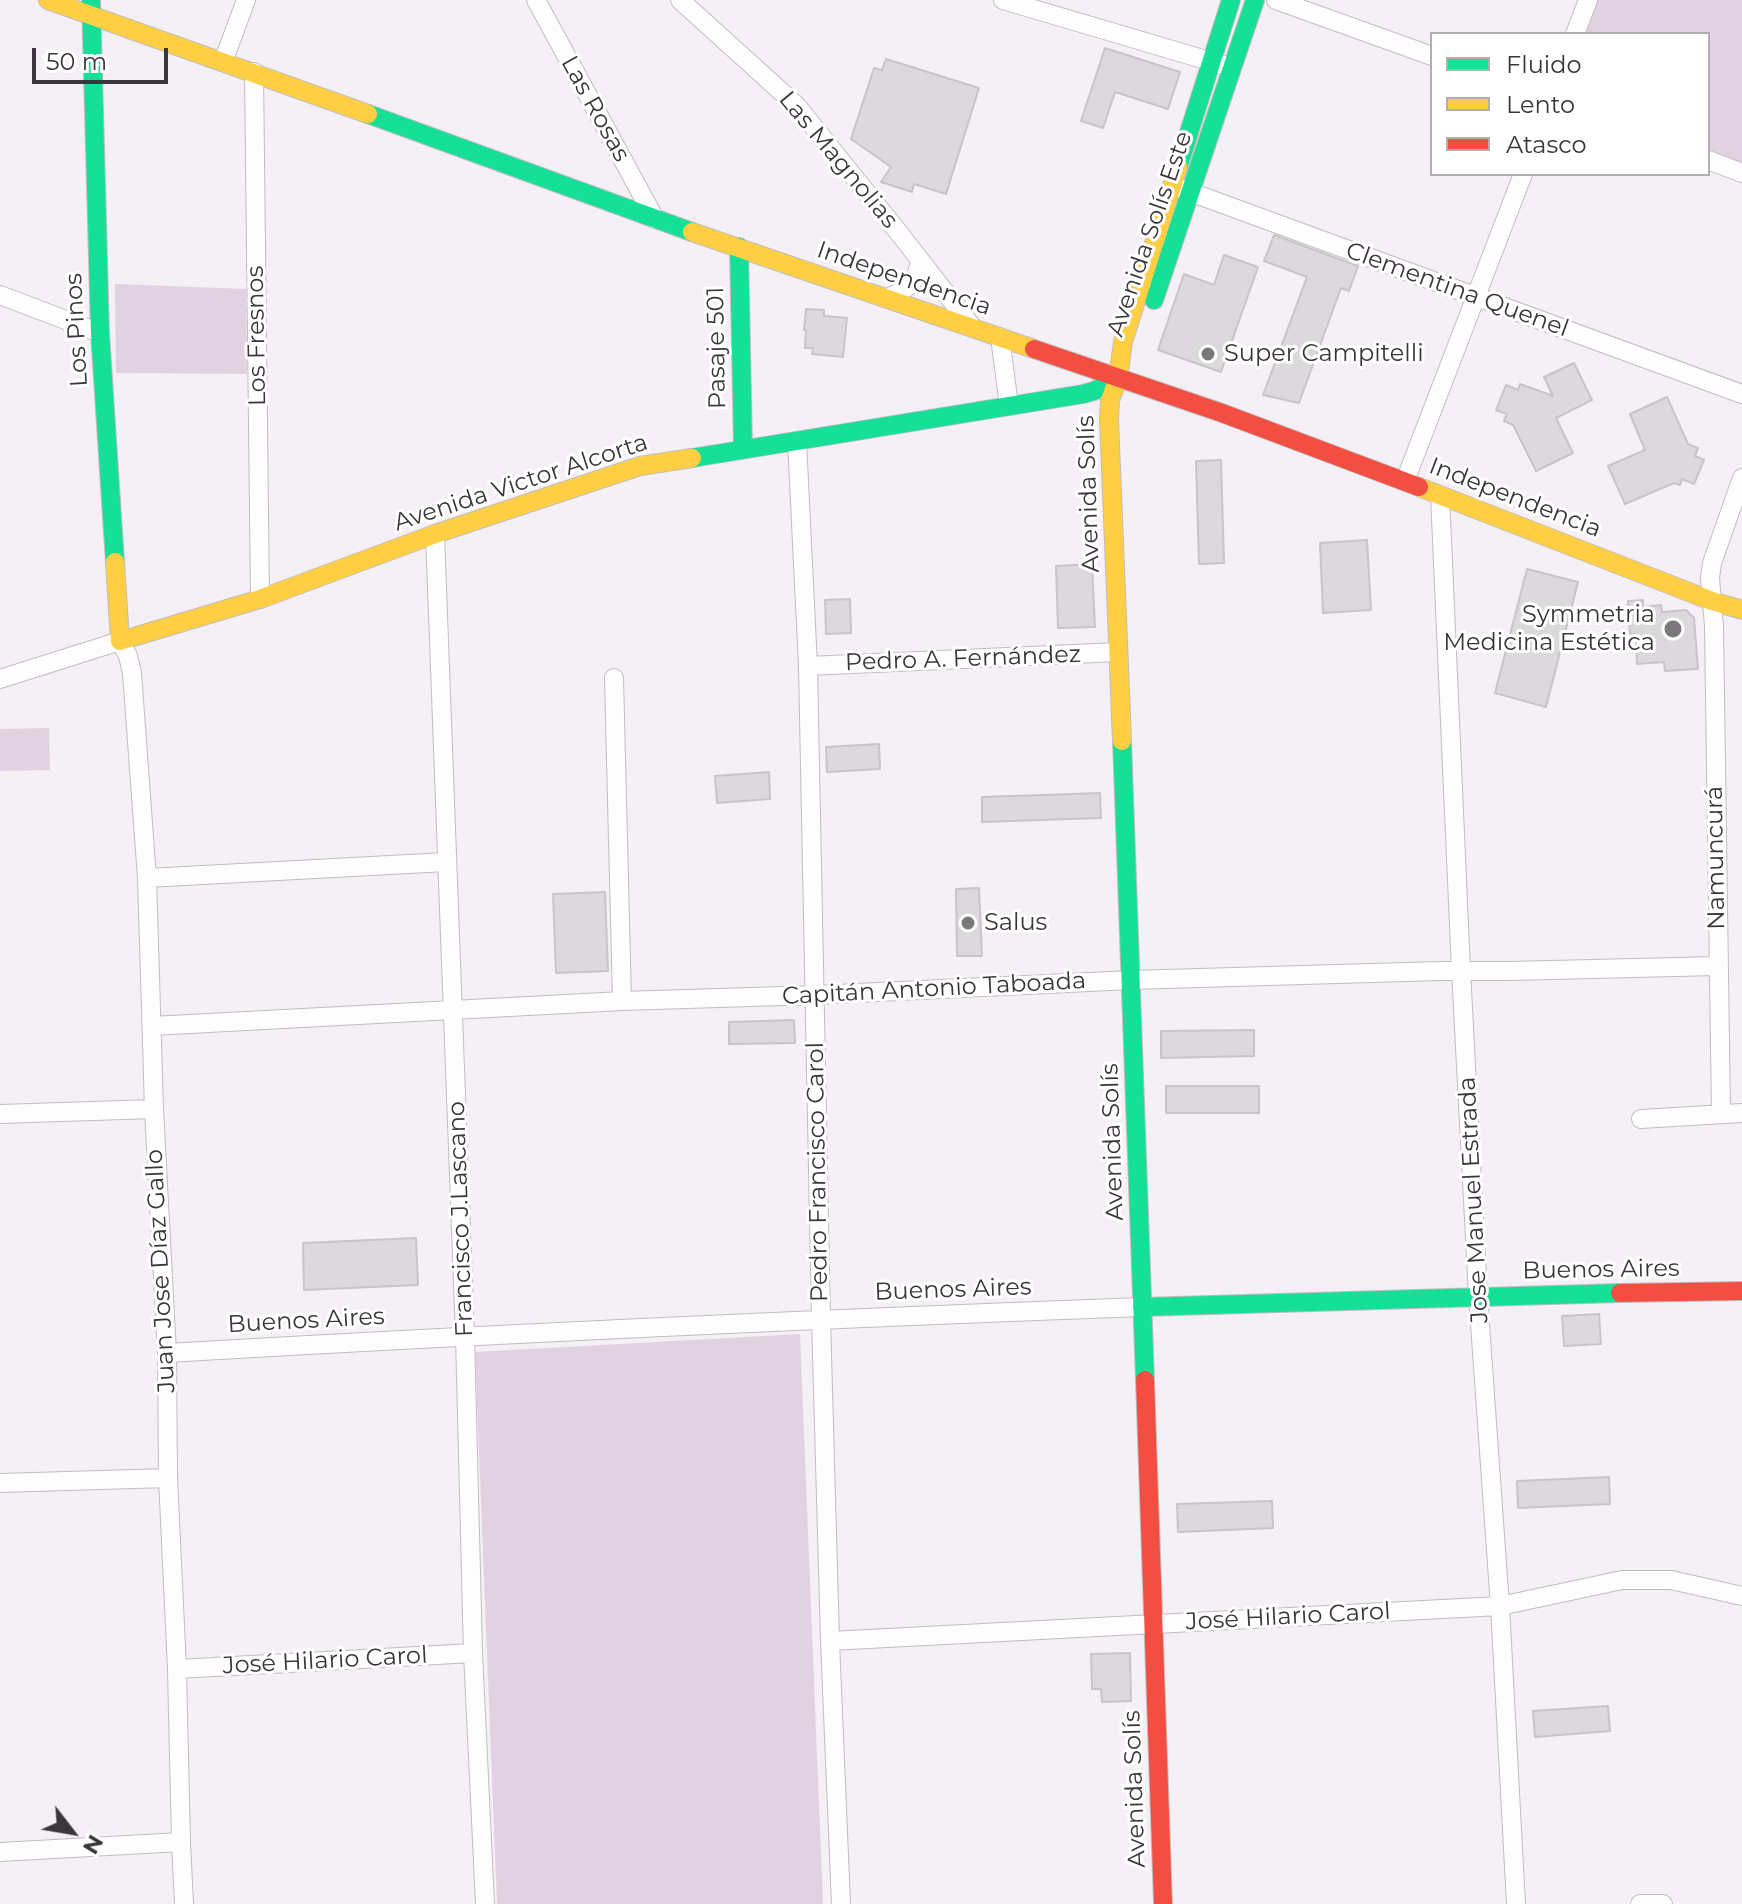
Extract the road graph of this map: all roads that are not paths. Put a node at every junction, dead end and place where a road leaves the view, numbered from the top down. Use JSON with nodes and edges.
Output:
{"nodes":[{"id":1,"x":48,"y":0,"type":"edge"},
{"id":2,"x":246,"y":0,"type":"edge"},
{"id":3,"x":536,"y":0,"type":"edge"},
{"id":4,"x":680,"y":0,"type":"edge"},
{"id":5,"x":1003,"y":0,"type":"edge"},
{"id":6,"x":1231,"y":0,"type":"edge"},
{"id":7,"x":1255,"y":0,"type":"edge"},
{"id":8,"x":1276,"y":0,"type":"edge"},
{"id":9,"x":1588,"y":0,"type":"edge"},
{"id":10,"x":91,"y":8,"type":"edge"},
{"id":11,"x":133,"y":31,"type":"junction"},
{"id":12,"x":1576,"y":32,"type":"edge"},
{"id":13,"x":1430,"y":55,"type":"edge"},
{"id":14,"x":93,"y":57,"type":"junction"},
{"id":15,"x":1211,"y":61,"type":"junction"},
{"id":16,"x":223,"y":62,"type":"junction"},
{"id":17,"x":1232,"y":68,"type":"junction"},
{"id":18,"x":254,"y":72,"type":"junction"},
{"id":19,"x":1710,"y":161,"type":"edge"},
{"id":20,"x":1742,"y":173,"type":"edge"},
{"id":21,"x":1522,"y":176,"type":"edge"},
{"id":22,"x":1172,"y":186,"type":"junction"},
{"id":23,"x":1190,"y":192,"type":"junction"},
{"id":24,"x":655,"y":219,"type":"junction"},
{"id":25,"x":739,"y":247,"type":"junction"},
{"id":26,"x":920,"y":260,"type":"junction"},
{"id":27,"x":0,"y":295,"type":"edge"},
{"id":28,"x":1477,"y":297,"type":"junction"},
{"id":29,"x":887,"y":298,"type":"junction"},
{"id":30,"x":973,"y":328,"type":"junction"},
{"id":31,"x":100,"y":333,"type":"junction"},
{"id":32,"x":1000,"y":337,"type":"junction"},
{"id":33,"x":1118,"y":379,"type":"junction"},
{"id":34,"x":1742,"y":394,"type":"edge"},
{"id":35,"x":1009,"y":406,"type":"junction"},
{"id":36,"x":797,"y":441,"type":"junction"},
{"id":37,"x":743,"y":448,"type":"junction"},
{"id":38,"x":1742,"y":478,"type":"edge"},
{"id":39,"x":1405,"y":481,"type":"junction"},
{"id":40,"x":1440,"y":495,"type":"junction"},
{"id":41,"x":435,"y":534,"type":"junction"},
{"id":42,"x":260,"y":599,"type":"junction"},
{"id":43,"x":1712,"y":601,"type":"junction"},
{"id":44,"x":1742,"y":610,"type":"edge"},
{"id":45,"x":120,"y":641,"type":"junction"},
{"id":46,"x":1118,"y":652,"type":"junction"},
{"id":47,"x":808,"y":666,"type":"junction"},
{"id":48,"x":614,"y":678,"type":"dead end"},
{"id":49,"x":0,"y":679,"type":"edge"},
{"id":50,"x":446,"y":862,"type":"junction"},
{"id":51,"x":147,"y":878,"type":"junction"},
{"id":52,"x":1717,"y":966,"type":"junction"},
{"id":53,"x":1461,"y":970,"type":"junction"},
{"id":54,"x":1131,"y":980,"type":"junction"},
{"id":55,"x":815,"y":995,"type":"junction"},
{"id":56,"x":622,"y":1001,"type":"junction"},
{"id":57,"x":454,"y":1009,"type":"junction"},
{"id":58,"x":152,"y":1026,"type":"junction"},
{"id":59,"x":154,"y":1109,"type":"junction"},
{"id":60,"x":1742,"y":1113,"type":"edge"},
{"id":61,"x":0,"y":1114,"type":"edge"},
{"id":62,"x":1721,"y":1114,"type":"junction"},
{"id":63,"x":1641,"y":1119,"type":"dead end"},
{"id":64,"x":1742,"y":1291,"type":"edge"},
{"id":65,"x":1478,"y":1296,"type":"junction"},
{"id":66,"x":1142,"y":1307,"type":"junction"},
{"id":67,"x":821,"y":1319,"type":"junction"},
{"id":68,"x":465,"y":1336,"type":"junction"},
{"id":69,"x":167,"y":1353,"type":"junction"},
{"id":70,"x":168,"y":1478,"type":"junction"},
{"id":71,"x":0,"y":1483,"type":"edge"},
{"id":72,"x":1742,"y":1596,"type":"edge"},
{"id":73,"x":1500,"y":1606,"type":"junction"},
{"id":74,"x":1154,"y":1624,"type":"junction"},
{"id":75,"x":830,"y":1641,"type":"junction"},
{"id":76,"x":473,"y":1653,"type":"junction"},
{"id":77,"x":177,"y":1669,"type":"junction"},
{"id":78,"x":181,"y":1842,"type":"junction"},
{"id":79,"x":0,"y":1852,"type":"edge"},
{"id":80,"x":184,"y":1904,"type":"edge"},
{"id":81,"x":485,"y":1904,"type":"edge"},
{"id":82,"x":841,"y":1904,"type":"edge"},
{"id":83,"x":1163,"y":1904,"type":"edge"},
{"id":84,"x":1516,"y":1904,"type":"edge"},
{"id":85,"x":1640,"y":1904,"type":"edge"},
{"id":86,"x":1663,"y":1904,"type":"edge"}],
"edges":[{"from":1,"to":10,"type":"main road","name":"Independencia"},
{"from":2,"to":16,"type":"street"},
{"from":3,"to":24,"type":"street","name":"Las Rosas"},
{"from":4,"to":26,"type":"street","name":"Las Magnolias"},
{"from":5,"to":15,"type":"street"},
{"from":6,"to":15,"type":"main road","name":"Avenida Solís Este"},
{"from":7,"to":17,"type":"main road","name":"Avenida Solís Este"},
{"from":8,"to":13,"type":"street"},
{"from":9,"to":12,"type":"street"},
{"from":10,"to":11,"type":"main road","name":"Independencia"},
{"from":10,"to":14,"type":"main road","name":"Los Pinos"},
{"from":11,"to":14,"type":"main road"},
{"from":11,"to":16,"type":"main road","name":"Independencia"},
{"from":14,"to":31,"type":"main road","name":"Los Pinos"},
{"from":15,"to":17,"type":"street"},
{"from":15,"to":22,"type":"main road","name":"Avenida Solís Este"},
{"from":16,"to":18,"type":"main road","name":"Independencia"},
{"from":17,"to":23,"type":"main road","name":"Avenida Solís Este"},
{"from":18,"to":24,"type":"main road","name":"Independencia"},
{"from":18,"to":42,"type":"street","name":"Los Fresnos"},
{"from":19,"to":20,"type":"street"},
{"from":21,"to":28,"type":"street"},
{"from":22,"to":23,"type":"street","name":"Clementina Quenel"},
{"from":22,"to":33,"type":"main road","name":"Avenida Solís Este"},
{"from":23,"to":28,"type":"street","name":"Clementina Quenel"},
{"from":23,"to":33,"type":"main road","name":"Avenida Solís Este"},
{"from":24,"to":25,"type":"main road","name":"Independencia"},
{"from":25,"to":29,"type":"main road","name":"Independencia"},
{"from":25,"to":37,"type":"main road","name":"Pasaje 501"},
{"from":26,"to":29,"type":"street"},
{"from":26,"to":30,"type":"street","name":"Las Magnolias"},
{"from":27,"to":31,"type":"street"},
{"from":28,"to":34,"type":"street","name":"Clementina Quenel"},
{"from":28,"to":39,"type":"street"},
{"from":29,"to":30,"type":"main road","name":"Independencia"},
{"from":30,"to":32,"type":"main road","name":"Independencia"},
{"from":31,"to":45,"type":"main road","name":"Los Pinos"},
{"from":32,"to":33,"type":"main road","name":"Independencia"},
{"from":32,"to":35,"type":"street"},
{"from":33,"to":35,"type":"main road","name":"Avenida Victor Alcorta"},
{"from":33,"to":39,"type":"main road","name":"Independencia"},
{"from":33,"to":46,"type":"main road","name":"Avenida Solís"},
{"from":35,"to":36,"type":"main road","name":"Avenida Victor Alcorta"},
{"from":36,"to":37,"type":"main road","name":"Avenida Victor Alcorta"},
{"from":36,"to":47,"type":"street","name":"Pedro Francisco Carol"},
{"from":37,"to":41,"type":"main road","name":"Avenida Victor Alcorta"},
{"from":38,"to":43,"type":"street","name":"Namuncurá"},
{"from":39,"to":40,"type":"main road","name":"Independencia"},
{"from":40,"to":43,"type":"main road","name":"Independencia"},
{"from":40,"to":53,"type":"street","name":"Jose Manuel Estrada"},
{"from":41,"to":42,"type":"main road","name":"Avenida Victor Alcorta"},
{"from":41,"to":50,"type":"street","name":"Francisco J.Lascano"},
{"from":42,"to":45,"type":"main road","name":"Avenida Victor Alcorta"},
{"from":43,"to":44,"type":"main road","name":"Independencia"},
{"from":43,"to":52,"type":"street","name":"Namuncurá"},
{"from":45,"to":49,"type":"street","name":"Avenida Victor Alcorta"},
{"from":45,"to":51,"type":"street","name":"Juan Jose Díaz Gallo"},
{"from":46,"to":47,"type":"street","name":"Pedro A. Fernández"},
{"from":46,"to":54,"type":"main road","name":"Avenida Solís"},
{"from":47,"to":55,"type":"street","name":"Pedro Francisco Carol"},
{"from":48,"to":56,"type":"street"},
{"from":50,"to":51,"type":"street"},
{"from":50,"to":57,"type":"street","name":"Francisco J.Lascano"},
{"from":51,"to":58,"type":"street","name":"Juan Jose Díaz Gallo"},
{"from":52,"to":53,"type":"street","name":"Capitán Antonio Taboada"},
{"from":52,"to":62,"type":"street","name":"Namuncurá"},
{"from":53,"to":54,"type":"street","name":"Capitán Antonio Taboada"},
{"from":53,"to":65,"type":"street","name":"Jose Manuel Estrada"},
{"from":54,"to":55,"type":"street","name":"Capitán Antonio Taboada"},
{"from":54,"to":66,"type":"main road","name":"Avenida Solís"},
{"from":55,"to":56,"type":"street","name":"Capitán Antonio Taboada"},
{"from":55,"to":67,"type":"street","name":"Pedro Francisco Carol"},
{"from":56,"to":57,"type":"street","name":"Capitán Antonio Taboada"},
{"from":57,"to":58,"type":"street","name":"Capitán Antonio Taboada"},
{"from":57,"to":68,"type":"street","name":"Francisco J.Lascano"},
{"from":58,"to":59,"type":"street","name":"Juan Jose Díaz Gallo"},
{"from":59,"to":61,"type":"street"},
{"from":59,"to":69,"type":"street","name":"Juan Jose Díaz Gallo"},
{"from":60,"to":62,"type":"street"},
{"from":62,"to":63,"type":"street"},
{"from":64,"to":65,"type":"main road","name":"Buenos Aires"},
{"from":65,"to":66,"type":"main road","name":"Buenos Aires"},
{"from":65,"to":73,"type":"street","name":"Jose Manuel Estrada"},
{"from":66,"to":67,"type":"street","name":"Buenos Aires"},
{"from":66,"to":74,"type":"main road","name":"Avenida Solís"},
{"from":67,"to":68,"type":"street","name":"Buenos Aires"},
{"from":67,"to":75,"type":"street","name":"Pedro Francisco Carol"},
{"from":68,"to":69,"type":"street","name":"Buenos Aires"},
{"from":68,"to":76,"type":"street","name":"Francisco J.Lascano"},
{"from":69,"to":70,"type":"street","name":"Juan Jose Díaz Gallo"},
{"from":70,"to":71,"type":"street"},
{"from":70,"to":77,"type":"street","name":"Juan Jose Díaz Gallo"},
{"from":72,"to":73,"type":"street","name":"José Hilario Carol"},
{"from":73,"to":74,"type":"street","name":"José Hilario Carol"},
{"from":73,"to":84,"type":"street","name":"Jose Manuel Estrada"},
{"from":74,"to":75,"type":"street","name":"José Hilario Carol"},
{"from":74,"to":83,"type":"main road","name":"Avenida Solís"},
{"from":75,"to":82,"type":"street","name":"Pedro Francisco Carol"},
{"from":76,"to":77,"type":"street","name":"José Hilario Carol"},
{"from":76,"to":81,"type":"street","name":"Francisco J.Lascano"},
{"from":77,"to":78,"type":"street","name":"Juan Jose Díaz Gallo"},
{"from":78,"to":79,"type":"street"},
{"from":78,"to":80,"type":"street","name":"Juan Jose Díaz Gallo"},
{"from":85,"to":86,"type":"street"}]}
